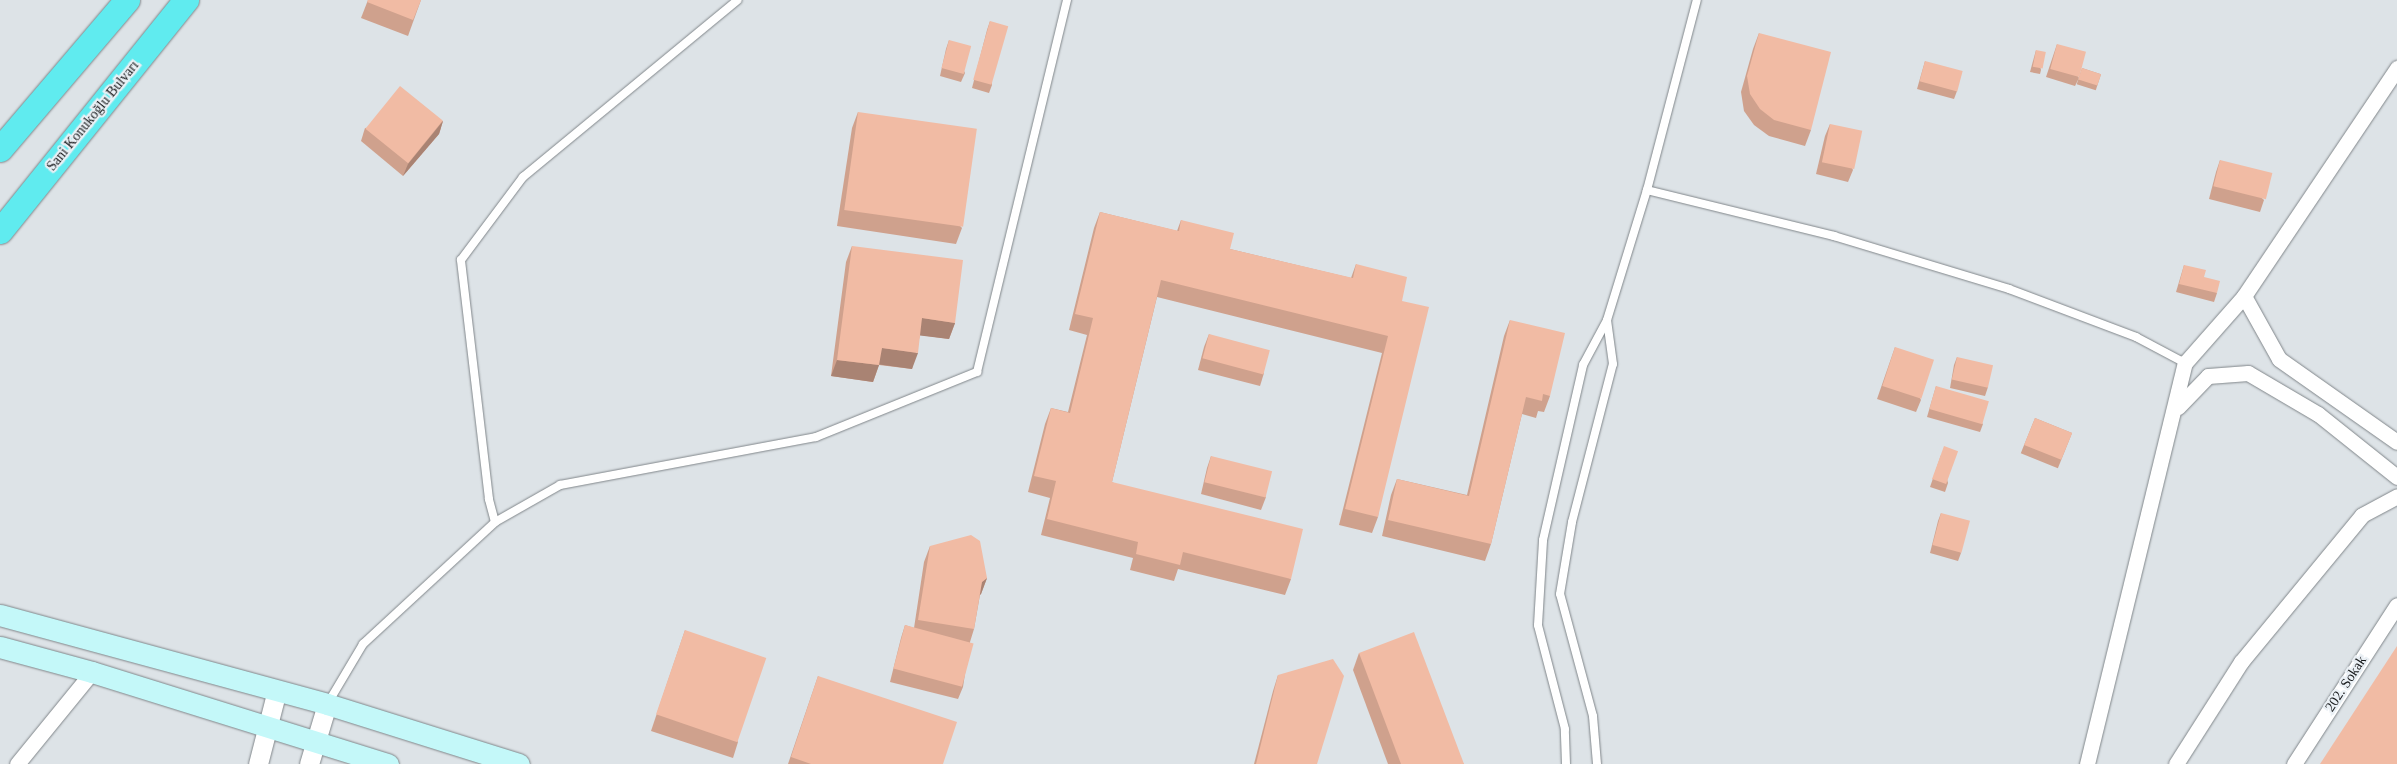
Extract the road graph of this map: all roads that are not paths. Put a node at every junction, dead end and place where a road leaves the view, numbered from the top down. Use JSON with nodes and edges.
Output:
{"nodes":[{"id":1,"x":127,"y":0,"type":"edge"},
{"id":2,"x":186,"y":0,"type":"edge"},
{"id":3,"x":738,"y":0,"type":"edge"},
{"id":4,"x":1067,"y":0,"type":"edge"},
{"id":5,"x":1697,"y":0,"type":"edge"},
{"id":6,"x":2397,"y":68,"type":"edge"},
{"id":7,"x":1,"y":147,"type":"edge"},
{"id":8,"x":1647,"y":190,"type":"junction"},
{"id":9,"x":0,"y":231,"type":"edge"},
{"id":10,"x":2244,"y":296,"type":"junction"},
{"id":11,"x":1608,"y":320,"type":"junction"},
{"id":12,"x":2185,"y":363,"type":"junction"},
{"id":13,"x":2176,"y":408,"type":"junction"},
{"id":14,"x":2397,"y":442,"type":"edge"},
{"id":15,"x":2396,"y":472,"type":"edge"},
{"id":16,"x":2397,"y":496,"type":"edge"},
{"id":17,"x":495,"y":522,"type":"junction"},
{"id":18,"x":2397,"y":605,"type":"edge"},
{"id":19,"x":0,"y":615,"type":"edge"},
{"id":20,"x":0,"y":647,"type":"edge"},
{"id":21,"x":92,"y":672,"type":"junction"},
{"id":22,"x":277,"y":690,"type":"junction"},
{"id":23,"x":327,"y":704,"type":"junction"},
{"id":24,"x":267,"y":725,"type":"junction"},
{"id":25,"x":318,"y":741,"type":"junction"},
{"id":26,"x":17,"y":764,"type":"edge"},
{"id":27,"x":258,"y":764,"type":"edge"},
{"id":28,"x":309,"y":764,"type":"edge"},
{"id":29,"x":388,"y":764,"type":"edge"},
{"id":30,"x":519,"y":764,"type":"edge"},
{"id":31,"x":1566,"y":764,"type":"edge"},
{"id":32,"x":1596,"y":764,"type":"edge"},
{"id":33,"x":2087,"y":764,"type":"edge"},
{"id":34,"x":2176,"y":764,"type":"edge"},
{"id":35,"x":2294,"y":764,"type":"edge"}],
"edges":[{"from":1,"to":7,"type":"highway"},
{"from":2,"to":9,"type":"highway","name":"Sani Konukoğlu Bulvarı"},
{"from":3,"to":17,"type":"lane"},
{"from":4,"to":17,"type":"lane"},
{"from":5,"to":8,"type":"lane"},
{"from":6,"to":10,"type":"street"},
{"from":8,"to":11,"type":"lane"},
{"from":8,"to":12,"type":"lane"},
{"from":10,"to":12,"type":"street"},
{"from":10,"to":14,"type":"street"},
{"from":11,"to":31,"type":"lane"},
{"from":11,"to":32,"type":"lane"},
{"from":12,"to":13,"type":"street"},
{"from":13,"to":15,"type":"street"},
{"from":13,"to":33,"type":"street"},
{"from":16,"to":34,"type":"street"},
{"from":17,"to":23,"type":"lane"},
{"from":18,"to":35,"type":"street","name":"202. Sokak"},
{"from":19,"to":22,"type":"main road"},
{"from":20,"to":21,"type":"main road"},
{"from":21,"to":24,"type":"main road"},
{"from":21,"to":26,"type":"street"},
{"from":22,"to":23,"type":"main road"},
{"from":22,"to":24,"type":"street"},
{"from":23,"to":25,"type":"street"},
{"from":23,"to":30,"type":"main road"},
{"from":24,"to":25,"type":"main road"},
{"from":24,"to":27,"type":"street"},
{"from":25,"to":28,"type":"street"},
{"from":25,"to":29,"type":"main road"}]}
